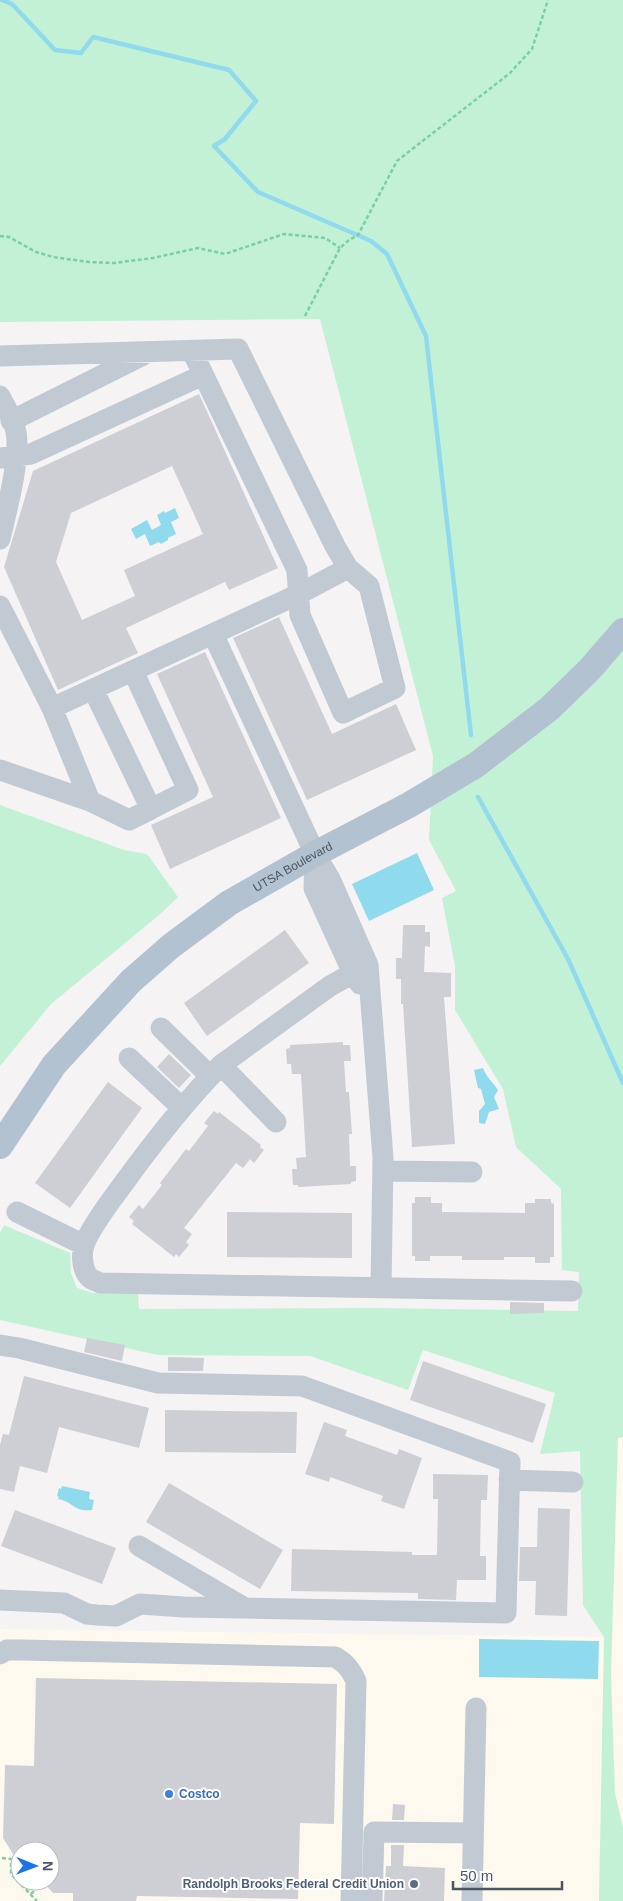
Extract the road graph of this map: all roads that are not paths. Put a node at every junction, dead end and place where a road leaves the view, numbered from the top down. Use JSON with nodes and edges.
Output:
{"nodes":[{"id":1,"x":192,"y":351,"type":"junction"},
{"id":2,"x":149,"y":352,"type":"junction"},
{"id":3,"x":0,"y":356,"type":"edge"},
{"id":4,"x":203,"y":375,"type":"junction"},
{"id":5,"x":0,"y":396,"type":"edge"},
{"id":6,"x":12,"y":421,"type":"junction"},
{"id":7,"x":8,"y":457,"type":"edge"},
{"id":8,"x":0,"y":539,"type":"edge"},
{"id":9,"x":348,"y":568,"type":"junction"},
{"id":10,"x":299,"y":594,"type":"junction"},
{"id":11,"x":0,"y":606,"type":"edge"},
{"id":12,"x":623,"y":631,"type":"edge"},
{"id":13,"x":212,"y":634,"type":"junction"},
{"id":14,"x":133,"y":671,"type":"junction"},
{"id":15,"x":93,"y":689,"type":"junction"},
{"id":16,"x":52,"y":708,"type":"junction"},
{"id":17,"x":0,"y":770,"type":"edge"},
{"id":18,"x":90,"y":801,"type":"junction"},
{"id":19,"x":151,"y":809,"type":"junction"},
{"id":20,"x":315,"y":854,"type":"junction"},
{"id":21,"x":360,"y":969,"type":"junction"},
{"id":22,"x":161,"y":1028,"type":"dead end"},
{"id":23,"x":129,"y":1058,"type":"dead end"},
{"id":24,"x":215,"y":1070,"type":"junction"},
{"id":25,"x":182,"y":1108,"type":"junction"},
{"id":26,"x":276,"y":1122,"type":"dead end"},
{"id":27,"x":1,"y":1141,"type":"edge"},
{"id":28,"x":383,"y":1171,"type":"junction"},
{"id":29,"x":472,"y":1172,"type":"dead end"},
{"id":30,"x":17,"y":1212,"type":"dead end"},
{"id":31,"x":84,"y":1245,"type":"junction"},
{"id":32,"x":381,"y":1288,"type":"junction"},
{"id":33,"x":572,"y":1291,"type":"dead end"},
{"id":34,"x":0,"y":1345,"type":"edge"},
{"id":35,"x":510,"y":1480,"type":"junction"},
{"id":36,"x":573,"y":1482,"type":"dead end"},
{"id":37,"x":139,"y":1546,"type":"dead end"},
{"id":38,"x":0,"y":1600,"type":"edge"},
{"id":39,"x":245,"y":1608,"type":"junction"},
{"id":40,"x":0,"y":1654,"type":"edge"},
{"id":41,"x":476,"y":1708,"type":"dead end"},
{"id":42,"x":474,"y":1834,"type":"junction"},
{"id":43,"x":351,"y":1901,"type":"edge"},
{"id":44,"x":372,"y":1901,"type":"edge"},
{"id":45,"x":472,"y":1901,"type":"edge"}],
"edges":[{"from":1,"to":2,"type":"lane"},
{"from":1,"to":4,"type":"lane"},
{"from":1,"to":9,"type":"lane"},
{"from":2,"to":3,"type":"lane"},
{"from":2,"to":6,"type":"lane"},
{"from":4,"to":7,"type":"lane"},
{"from":4,"to":10,"type":"lane"},
{"from":5,"to":6,"type":"lane"},
{"from":6,"to":7,"type":"lane"},
{"from":7,"to":8,"type":"lane"},
{"from":9,"to":10,"type":"lane"},
{"from":9,"to":10,"type":"lane"},
{"from":10,"to":13,"type":"lane"},
{"from":11,"to":16,"type":"lane"},
{"from":12,"to":20,"type":"main road","name":"UTSA Boulevard"},
{"from":13,"to":14,"type":"lane"},
{"from":13,"to":20,"type":"lane"},
{"from":14,"to":15,"type":"lane"},
{"from":14,"to":19,"type":"lane"},
{"from":15,"to":16,"type":"lane"},
{"from":15,"to":19,"type":"lane"},
{"from":16,"to":18,"type":"lane"},
{"from":17,"to":18,"type":"lane"},
{"from":18,"to":19,"type":"lane"},
{"from":20,"to":21,"type":"lane"},
{"from":20,"to":27,"type":"main road","name":"UTSA Boulevard"},
{"from":21,"to":24,"type":"lane"},
{"from":21,"to":28,"type":"lane"},
{"from":22,"to":24,"type":"lane"},
{"from":23,"to":25,"type":"lane"},
{"from":24,"to":25,"type":"lane"},
{"from":24,"to":26,"type":"lane"},
{"from":25,"to":31,"type":"lane"},
{"from":28,"to":29,"type":"lane"},
{"from":28,"to":32,"type":"lane"},
{"from":30,"to":31,"type":"lane"},
{"from":31,"to":32,"type":"lane"},
{"from":32,"to":33,"type":"lane"},
{"from":34,"to":35,"type":"lane"},
{"from":35,"to":36,"type":"lane"},
{"from":35,"to":39,"type":"lane"},
{"from":37,"to":39,"type":"lane"},
{"from":38,"to":39,"type":"lane"},
{"from":40,"to":43,"type":"lane"},
{"from":41,"to":42,"type":"lane"},
{"from":42,"to":44,"type":"lane"},
{"from":42,"to":45,"type":"lane"}]}
